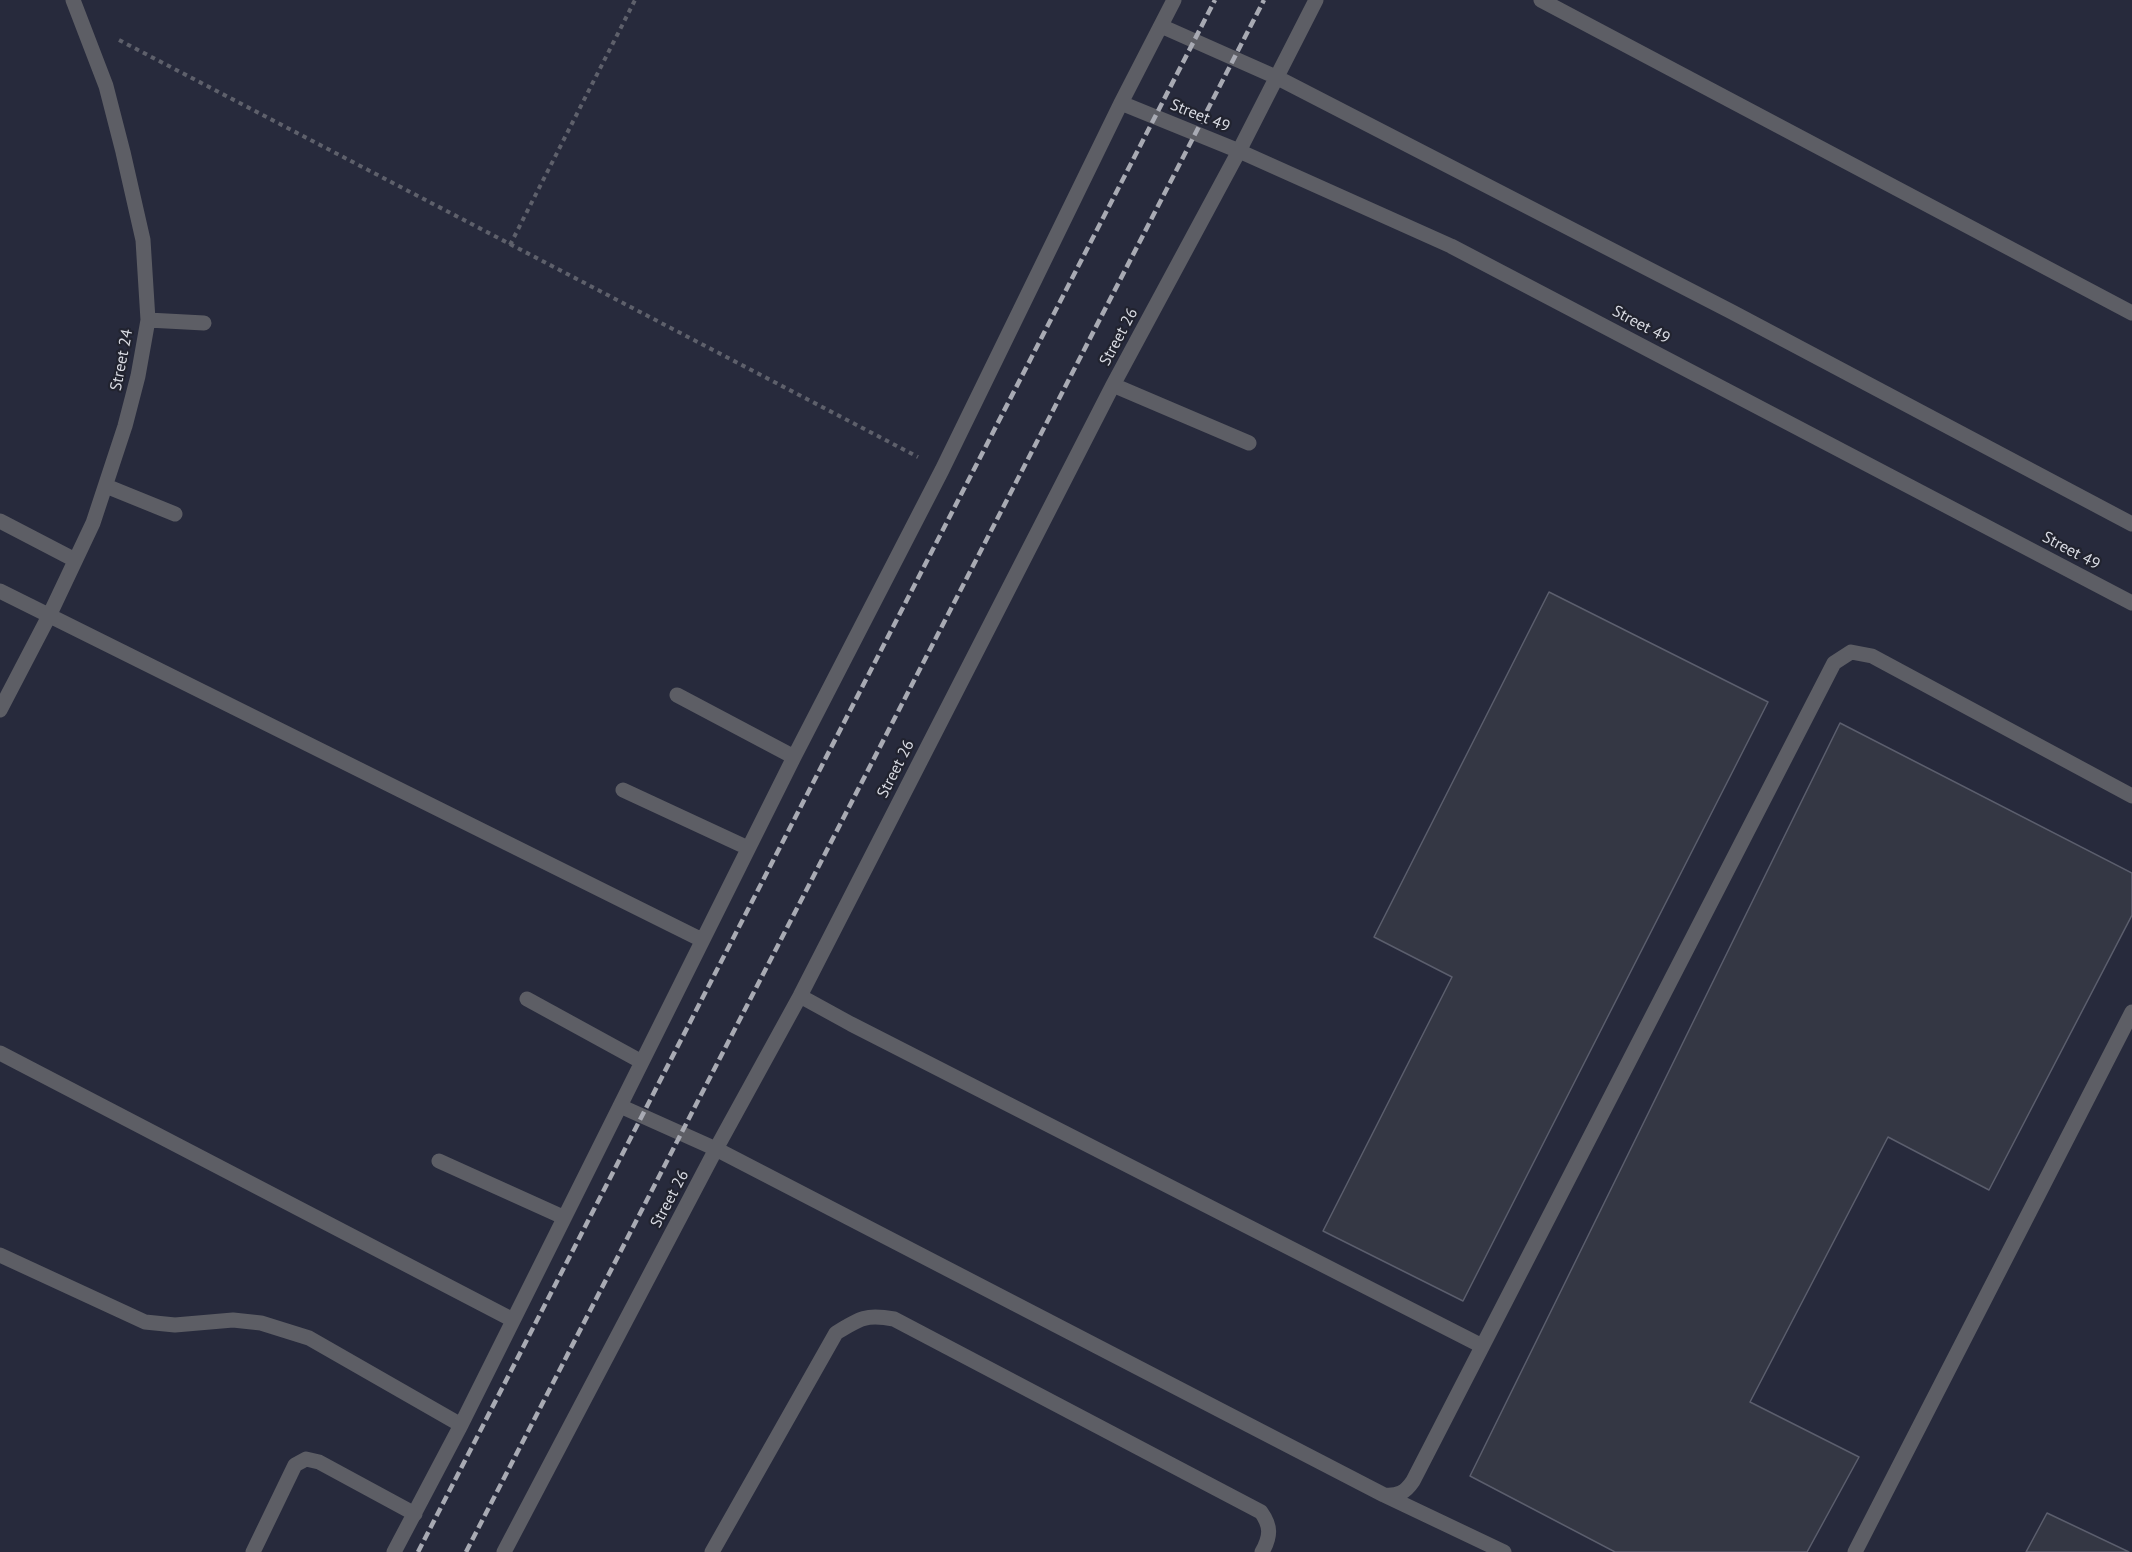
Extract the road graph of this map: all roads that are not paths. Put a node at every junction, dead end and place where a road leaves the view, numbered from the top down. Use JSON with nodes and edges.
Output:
{"nodes":[{"id":1,"x":73,"y":0,"type":"edge"},
{"id":2,"x":1174,"y":0,"type":"edge"},
{"id":3,"x":1316,"y":0,"type":"edge"},
{"id":4,"x":1541,"y":0,"type":"edge"},
{"id":5,"x":1161,"y":26,"type":"junction"},
{"id":6,"x":1276,"y":77,"type":"junction"},
{"id":7,"x":1121,"y":103,"type":"junction"},
{"id":8,"x":1239,"y":151,"type":"junction"},
{"id":9,"x":2132,"y":313,"type":"edge"},
{"id":10,"x":148,"y":320,"type":"junction"},
{"id":11,"x":204,"y":323,"type":"dead end"},
{"id":12,"x":1113,"y":385,"type":"junction"},
{"id":13,"x":1249,"y":443,"type":"dead end"},
{"id":14,"x":106,"y":486,"type":"junction"},
{"id":15,"x":175,"y":514,"type":"dead end"},
{"id":16,"x":0,"y":520,"type":"edge"},
{"id":17,"x":2132,"y":524,"type":"edge"},
{"id":18,"x":75,"y":560,"type":"junction"},
{"id":19,"x":0,"y":591,"type":"edge"},
{"id":20,"x":2132,"y":603,"type":"edge"},
{"id":21,"x":50,"y":616,"type":"junction"},
{"id":22,"x":677,"y":695,"type":"dead end"},
{"id":23,"x":0,"y":710,"type":"edge"},
{"id":24,"x":794,"y":757,"type":"junction"},
{"id":25,"x":623,"y":790,"type":"dead end"},
{"id":26,"x":2132,"y":796,"type":"edge"},
{"id":27,"x":748,"y":848,"type":"junction"},
{"id":28,"x":702,"y":940,"type":"junction"},
{"id":29,"x":800,"y":996,"type":"junction"},
{"id":30,"x":527,"y":999,"type":"dead end"},
{"id":31,"x":2132,"y":1012,"type":"edge"},
{"id":32,"x":0,"y":1053,"type":"edge"},
{"id":33,"x":642,"y":1062,"type":"junction"},
{"id":34,"x":620,"y":1106,"type":"junction"},
{"id":35,"x":716,"y":1149,"type":"junction"},
{"id":36,"x":439,"y":1161,"type":"dead end"},
{"id":37,"x":563,"y":1217,"type":"junction"},
{"id":38,"x":0,"y":1255,"type":"edge"},
{"id":39,"x":513,"y":1320,"type":"junction"},
{"id":40,"x":1482,"y":1346,"type":"junction"},
{"id":41,"x":461,"y":1425,"type":"junction"},
{"id":42,"x":1384,"y":1496,"type":"junction"},
{"id":43,"x":415,"y":1514,"type":"junction"},
{"id":44,"x":253,"y":1552,"type":"edge"},
{"id":45,"x":394,"y":1552,"type":"edge"},
{"id":46,"x":504,"y":1552,"type":"edge"},
{"id":47,"x":712,"y":1552,"type":"edge"},
{"id":48,"x":1262,"y":1552,"type":"edge"},
{"id":49,"x":1504,"y":1552,"type":"edge"},
{"id":50,"x":1855,"y":1552,"type":"edge"}],
"edges":[{"from":1,"to":10,"type":"street","name":"Street 24"},
{"from":2,"to":5,"type":"street"},
{"from":3,"to":6,"type":"street","name":"Street 26"},
{"from":4,"to":9,"type":"street"},
{"from":5,"to":6,"type":"street"},
{"from":5,"to":7,"type":"street"},
{"from":6,"to":8,"type":"street","name":"Street 26"},
{"from":6,"to":17,"type":"street"},
{"from":7,"to":8,"type":"street","name":"Street 49"},
{"from":7,"to":24,"type":"street"},
{"from":8,"to":12,"type":"street","name":"Street 26"},
{"from":8,"to":20,"type":"street","name":"Street 49"},
{"from":10,"to":11,"type":"street"},
{"from":10,"to":14,"type":"street","name":"Street 24"},
{"from":12,"to":13,"type":"street"},
{"from":12,"to":29,"type":"street","name":"Street 26"},
{"from":14,"to":15,"type":"street"},
{"from":14,"to":18,"type":"street","name":"Street 24"},
{"from":16,"to":18,"type":"street"},
{"from":18,"to":21,"type":"street","name":"Street 24"},
{"from":19,"to":21,"type":"street"},
{"from":21,"to":23,"type":"street","name":"Street 24"},
{"from":21,"to":28,"type":"street"},
{"from":22,"to":24,"type":"street"},
{"from":24,"to":27,"type":"street"},
{"from":25,"to":27,"type":"street"},
{"from":26,"to":40,"type":"street"},
{"from":27,"to":28,"type":"street"},
{"from":28,"to":33,"type":"street"},
{"from":29,"to":35,"type":"street","name":"Street 26"},
{"from":29,"to":40,"type":"street"},
{"from":30,"to":33,"type":"street"},
{"from":31,"to":50,"type":"street"},
{"from":32,"to":39,"type":"street"},
{"from":33,"to":34,"type":"street"},
{"from":34,"to":35,"type":"street"},
{"from":34,"to":37,"type":"street"},
{"from":35,"to":42,"type":"street"},
{"from":35,"to":46,"type":"street","name":"Street 26"},
{"from":36,"to":37,"type":"street"},
{"from":37,"to":39,"type":"street"},
{"from":38,"to":41,"type":"street"},
{"from":39,"to":41,"type":"street"},
{"from":40,"to":42,"type":"street"},
{"from":41,"to":43,"type":"street"},
{"from":42,"to":49,"type":"street"},
{"from":43,"to":44,"type":"street"},
{"from":43,"to":45,"type":"street"},
{"from":47,"to":48,"type":"street"}]}
